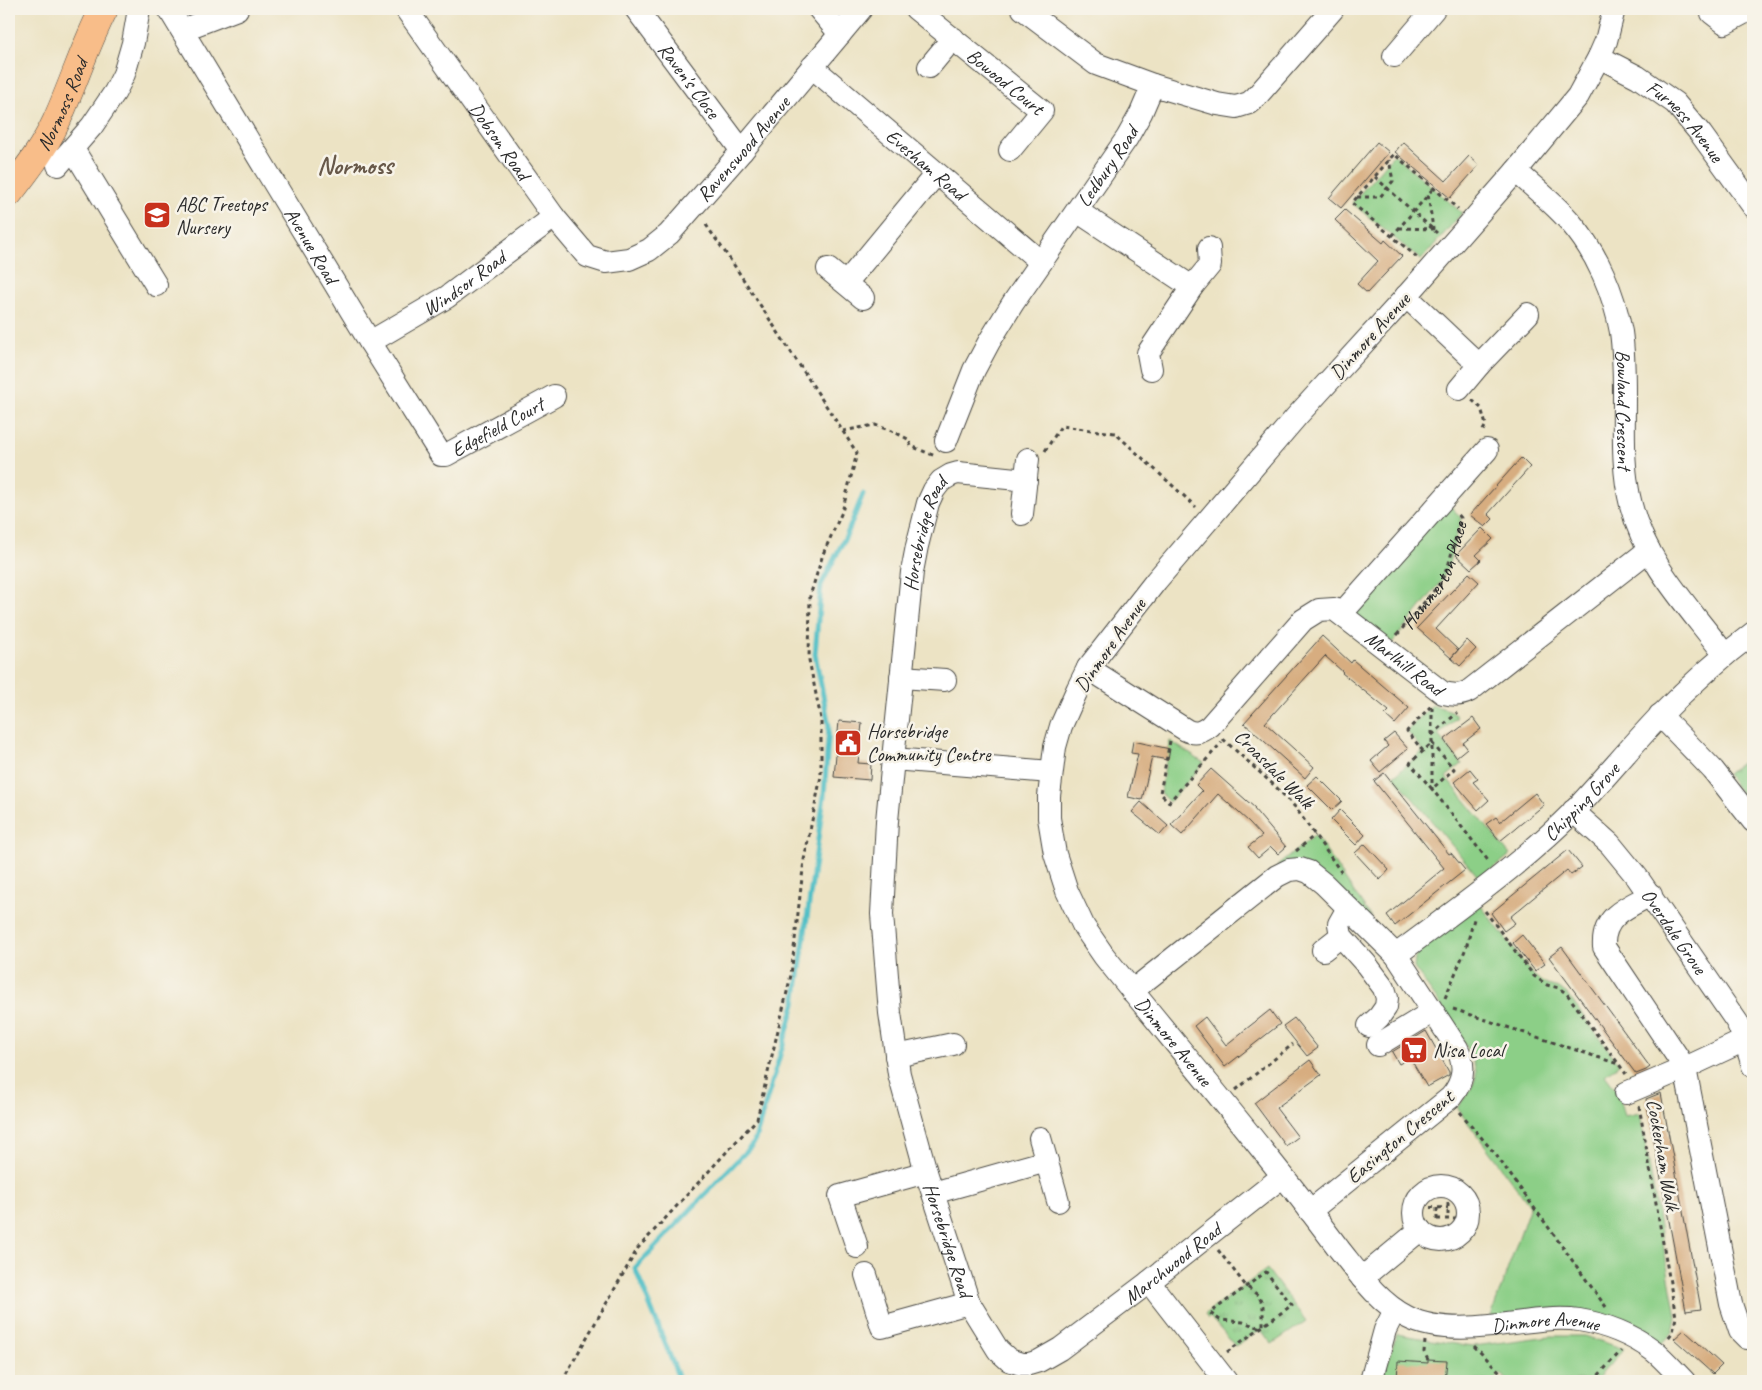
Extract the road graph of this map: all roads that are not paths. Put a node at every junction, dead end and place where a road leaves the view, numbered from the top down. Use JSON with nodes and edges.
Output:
{"nodes":[{"id":1,"x":104,"y":9,"type":"edge"},
{"id":2,"x":139,"y":9,"type":"edge"},
{"id":3,"x":169,"y":9,"type":"edge"},
{"id":4,"x":237,"y":9,"type":"edge"},
{"id":5,"x":406,"y":9,"type":"edge"},
{"id":6,"x":636,"y":9,"type":"edge"},
{"id":7,"x":819,"y":9,"type":"edge"},
{"id":8,"x":861,"y":9,"type":"edge"},
{"id":9,"x":916,"y":9,"type":"edge"},
{"id":10,"x":1023,"y":9,"type":"edge"},
{"id":11,"x":1333,"y":9,"type":"edge"},
{"id":12,"x":1434,"y":9,"type":"edge"},
{"id":13,"x":1614,"y":9,"type":"edge"},
{"id":14,"x":1751,"y":9,"type":"edge"},
{"id":15,"x":1712,"y":13,"type":"dead end"},
{"id":16,"x":182,"y":30,"type":"junction"},
{"id":17,"x":840,"y":34,"type":"junction"},
{"id":18,"x":952,"y":38,"type":"junction"},
{"id":19,"x":1405,"y":54,"type":"dead end"},
{"id":20,"x":1599,"y":57,"type":"junction"},
{"id":21,"x":812,"y":67,"type":"junction"},
{"id":22,"x":928,"y":67,"type":"dead end"},
{"id":23,"x":1153,"y":84,"type":"junction"},
{"id":24,"x":1010,"y":150,"type":"dead end"},
{"id":25,"x":742,"y":151,"type":"junction"},
{"id":26,"x":1516,"y":171,"type":"junction"},
{"id":27,"x":936,"y":174,"type":"junction"},
{"id":28,"x":9,"y":193,"type":"edge"},
{"id":29,"x":1753,"y":206,"type":"edge"},
{"id":30,"x":1077,"y":211,"type":"junction"},
{"id":31,"x":554,"y":216,"type":"junction"},
{"id":32,"x":1215,"y":258,"type":"dead end"},
{"id":33,"x":606,"y":262,"type":"joint"},
{"id":34,"x":1041,"y":262,"type":"junction"},
{"id":35,"x":828,"y":269,"type":"dead end"},
{"id":36,"x":846,"y":284,"type":"junction"},
{"id":37,"x":156,"y":285,"type":"dead end"},
{"id":38,"x":1192,"y":287,"type":"junction"},
{"id":39,"x":1406,"y":296,"type":"junction"},
{"id":40,"x":863,"y":298,"type":"dead end"},
{"id":41,"x":1528,"y":314,"type":"dead end"},
{"id":42,"x":370,"y":342,"type":"junction"},
{"id":43,"x":1143,"y":359,"type":"dead end"},
{"id":44,"x":1479,"y":366,"type":"junction"},
{"id":45,"x":1459,"y":389,"type":"road end"},
{"id":46,"x":554,"y":396,"type":"dead end"},
{"id":47,"x":943,"y":450,"type":"road end"},
{"id":48,"x":1487,"y":450,"type":"road end"},
{"id":49,"x":441,"y":455,"type":"joint"},
{"id":50,"x":1022,"y":514,"type":"dead end"},
{"id":51,"x":1649,"y":550,"type":"junction"},
{"id":52,"x":1342,"y":614,"type":"junction"},
{"id":53,"x":1753,"y":633,"type":"edge"},
{"id":54,"x":1725,"y":655,"type":"junction"},
{"id":55,"x":1088,"y":668,"type":"junction"},
{"id":56,"x":901,"y":677,"type":"junction"},
{"id":57,"x":945,"y":680,"type":"dead end"},
{"id":58,"x":1660,"y":715,"type":"junction"},
{"id":59,"x":893,"y":759,"type":"junction"},
{"id":60,"x":1051,"y":772,"type":"junction"},
{"id":61,"x":1573,"y":812,"type":"junction"},
{"id":62,"x":1753,"y":821,"type":"edge"},
{"id":63,"x":1651,"y":895,"type":"junction"},
{"id":64,"x":1348,"y":908,"type":"junction"},
{"id":65,"x":1341,"y":936,"type":"junction"},
{"id":66,"x":1323,"y":950,"type":"dead end"},
{"id":67,"x":1396,"y":955,"type":"junction"},
{"id":68,"x":1132,"y":991,"type":"junction"},
{"id":69,"x":1433,"y":1006,"type":"junction"},
{"id":70,"x":1745,"y":1040,"type":"junction"},
{"id":71,"x":953,"y":1044,"type":"dead end"},
{"id":72,"x":896,"y":1056,"type":"junction"},
{"id":73,"x":1753,"y":1066,"type":"edge"},
{"id":74,"x":1685,"y":1068,"type":"junction"},
{"id":75,"x":1631,"y":1091,"type":"road end"},
{"id":76,"x":1040,"y":1138,"type":"dead end"},
{"id":77,"x":1047,"y":1161,"type":"junction"},
{"id":78,"x":1283,"y":1176,"type":"junction"},
{"id":79,"x":930,"y":1183,"type":"junction"},
{"id":80,"x":1058,"y":1201,"type":"dead end"},
{"id":81,"x":1310,"y":1211,"type":"junction"},
{"id":82,"x":1428,"y":1225,"type":"junction"},
{"id":83,"x":857,"y":1248,"type":"dead end"},
{"id":84,"x":866,"y":1275,"type":"dead end"},
{"id":85,"x":1362,"y":1278,"type":"junction"},
{"id":86,"x":1149,"y":1282,"type":"junction"},
{"id":87,"x":969,"y":1303,"type":"junction"},
{"id":88,"x":1395,"y":1310,"type":"junction"},
{"id":89,"x":1753,"y":1338,"type":"edge"},
{"id":90,"x":1060,"y":1349,"type":"joint"},
{"id":91,"x":1018,"y":1372,"type":"edge"},
{"id":92,"x":1226,"y":1381,"type":"edge"},
{"id":93,"x":1372,"y":1381,"type":"edge"},
{"id":94,"x":1684,"y":1381,"type":"edge"}],
"edges":[{"from":1,"to":28,"type":"main road","name":"Normoss Road"},
{"from":2,"to":37,"type":"street","name":"Normoss Road"},
{"from":3,"to":16,"type":"street","name":"Avenue Road"},
{"from":4,"to":16,"type":"street"},
{"from":5,"to":31,"type":"street","name":"Dobson Road"},
{"from":6,"to":25,"type":"street","name":"Raven's Close"},
{"from":7,"to":17,"type":"street"},
{"from":8,"to":17,"type":"street","name":"Ravenswood Avenue"},
{"from":9,"to":18,"type":"street","name":"Bowood Court"},
{"from":10,"to":23,"type":"street"},
{"from":11,"to":23,"type":"street"},
{"from":12,"to":19,"type":"street"},
{"from":13,"to":20,"type":"street","name":"Dinmore Avenue"},
{"from":14,"to":15,"type":"street"},
{"from":16,"to":42,"type":"street","name":"Avenue Road"},
{"from":17,"to":21,"type":"street","name":"Ravenswood Avenue"},
{"from":18,"to":22,"type":"street","name":"Bowood Court"},
{"from":18,"to":24,"type":"street","name":"Bowood Court"},
{"from":20,"to":26,"type":"street","name":"Dinmore Avenue"},
{"from":20,"to":29,"type":"street","name":"Furness Avenue"},
{"from":21,"to":25,"type":"street","name":"Ravenswood Avenue"},
{"from":21,"to":27,"type":"street","name":"Evesham Road"},
{"from":23,"to":30,"type":"street","name":"Ledbury Road"},
{"from":25,"to":33,"type":"street","name":"Ravenswood Avenue"},
{"from":26,"to":39,"type":"street","name":"Dinmore Avenue"},
{"from":26,"to":51,"type":"street","name":"Bowland Crescent"},
{"from":27,"to":34,"type":"street","name":"Evesham Road"},
{"from":27,"to":36,"type":"street"},
{"from":30,"to":34,"type":"street","name":"Ledbury Road"},
{"from":30,"to":38,"type":"street"},
{"from":31,"to":33,"type":"street","name":"Dobson Road"},
{"from":31,"to":42,"type":"street","name":"Windsor Road"},
{"from":32,"to":38,"type":"street"},
{"from":34,"to":47,"type":"street","name":"Ledbury Road"},
{"from":35,"to":36,"type":"street"},
{"from":36,"to":40,"type":"street"},
{"from":38,"to":43,"type":"street"},
{"from":39,"to":44,"type":"street"},
{"from":39,"to":55,"type":"street","name":"Dinmore Avenue"},
{"from":41,"to":44,"type":"street"},
{"from":42,"to":49,"type":"street","name":"Avenue Road"},
{"from":44,"to":45,"type":"street"},
{"from":46,"to":49,"type":"street","name":"Edgefield Court"},
{"from":48,"to":52,"type":"street","name":"Hammerton Place"},
{"from":50,"to":56,"type":"street","name":"Horsebridge Road"},
{"from":51,"to":52,"type":"street","name":"Marlhill Road"},
{"from":51,"to":54,"type":"street","name":"Bowland Crescent"},
{"from":52,"to":55,"type":"street"},
{"from":53,"to":54,"type":"street","name":"Chipping Grove"},
{"from":54,"to":58,"type":"street","name":"Chipping Grove"},
{"from":55,"to":60,"type":"street","name":"Dinmore Avenue"},
{"from":56,"to":57,"type":"street"},
{"from":56,"to":59,"type":"street","name":"Horsebridge Road"},
{"from":58,"to":61,"type":"street","name":"Chipping Grove"},
{"from":58,"to":62,"type":"street"},
{"from":59,"to":60,"type":"street"},
{"from":59,"to":72,"type":"street","name":"Horsebridge Road"},
{"from":60,"to":68,"type":"street","name":"Dinmore Avenue"},
{"from":61,"to":63,"type":"street","name":"Overdale Grove"},
{"from":61,"to":67,"type":"street","name":"Chipping Grove"},
{"from":63,"to":70,"type":"street","name":"Overdale Grove"},
{"from":63,"to":74,"type":"street"},
{"from":64,"to":65,"type":"street"},
{"from":64,"to":67,"type":"street","name":"Easington Crescent"},
{"from":64,"to":68,"type":"street","name":"Easington Crescent"},
{"from":65,"to":66,"type":"street"},
{"from":65,"to":69,"type":"street"},
{"from":67,"to":69,"type":"street","name":"Easington Crescent"},
{"from":68,"to":78,"type":"street","name":"Dinmore Avenue"},
{"from":69,"to":81,"type":"street","name":"Easington Crescent"},
{"from":70,"to":73,"type":"street","name":"Overdale Grove"},
{"from":70,"to":74,"type":"street"},
{"from":71,"to":72,"type":"street"},
{"from":72,"to":79,"type":"street","name":"Horsebridge Road"},
{"from":74,"to":75,"type":"street"},
{"from":74,"to":89,"type":"street"},
{"from":76,"to":77,"type":"street"},
{"from":77,"to":79,"type":"street"},
{"from":77,"to":80,"type":"street"},
{"from":78,"to":81,"type":"street","name":"Dinmore Avenue"},
{"from":78,"to":86,"type":"street","name":"Marchwood Road"},
{"from":79,"to":83,"type":"street"},
{"from":79,"to":87,"type":"street","name":"Horsebridge Road"},
{"from":81,"to":85,"type":"street","name":"Dinmore Avenue"},
{"from":82,"to":82,"type":"street"},
{"from":82,"to":85,"type":"street"},
{"from":84,"to":87,"type":"street"},
{"from":85,"to":88,"type":"street","name":"Dinmore Avenue"},
{"from":86,"to":90,"type":"street","name":"Marchwood Road"},
{"from":86,"to":92,"type":"street"},
{"from":87,"to":91,"type":"street","name":"Horsebridge Road"},
{"from":88,"to":93,"type":"street"},
{"from":88,"to":94,"type":"street","name":"Dinmore Avenue"},
{"from":90,"to":91,"type":"street","name":"Horsebridge Road"}]}
